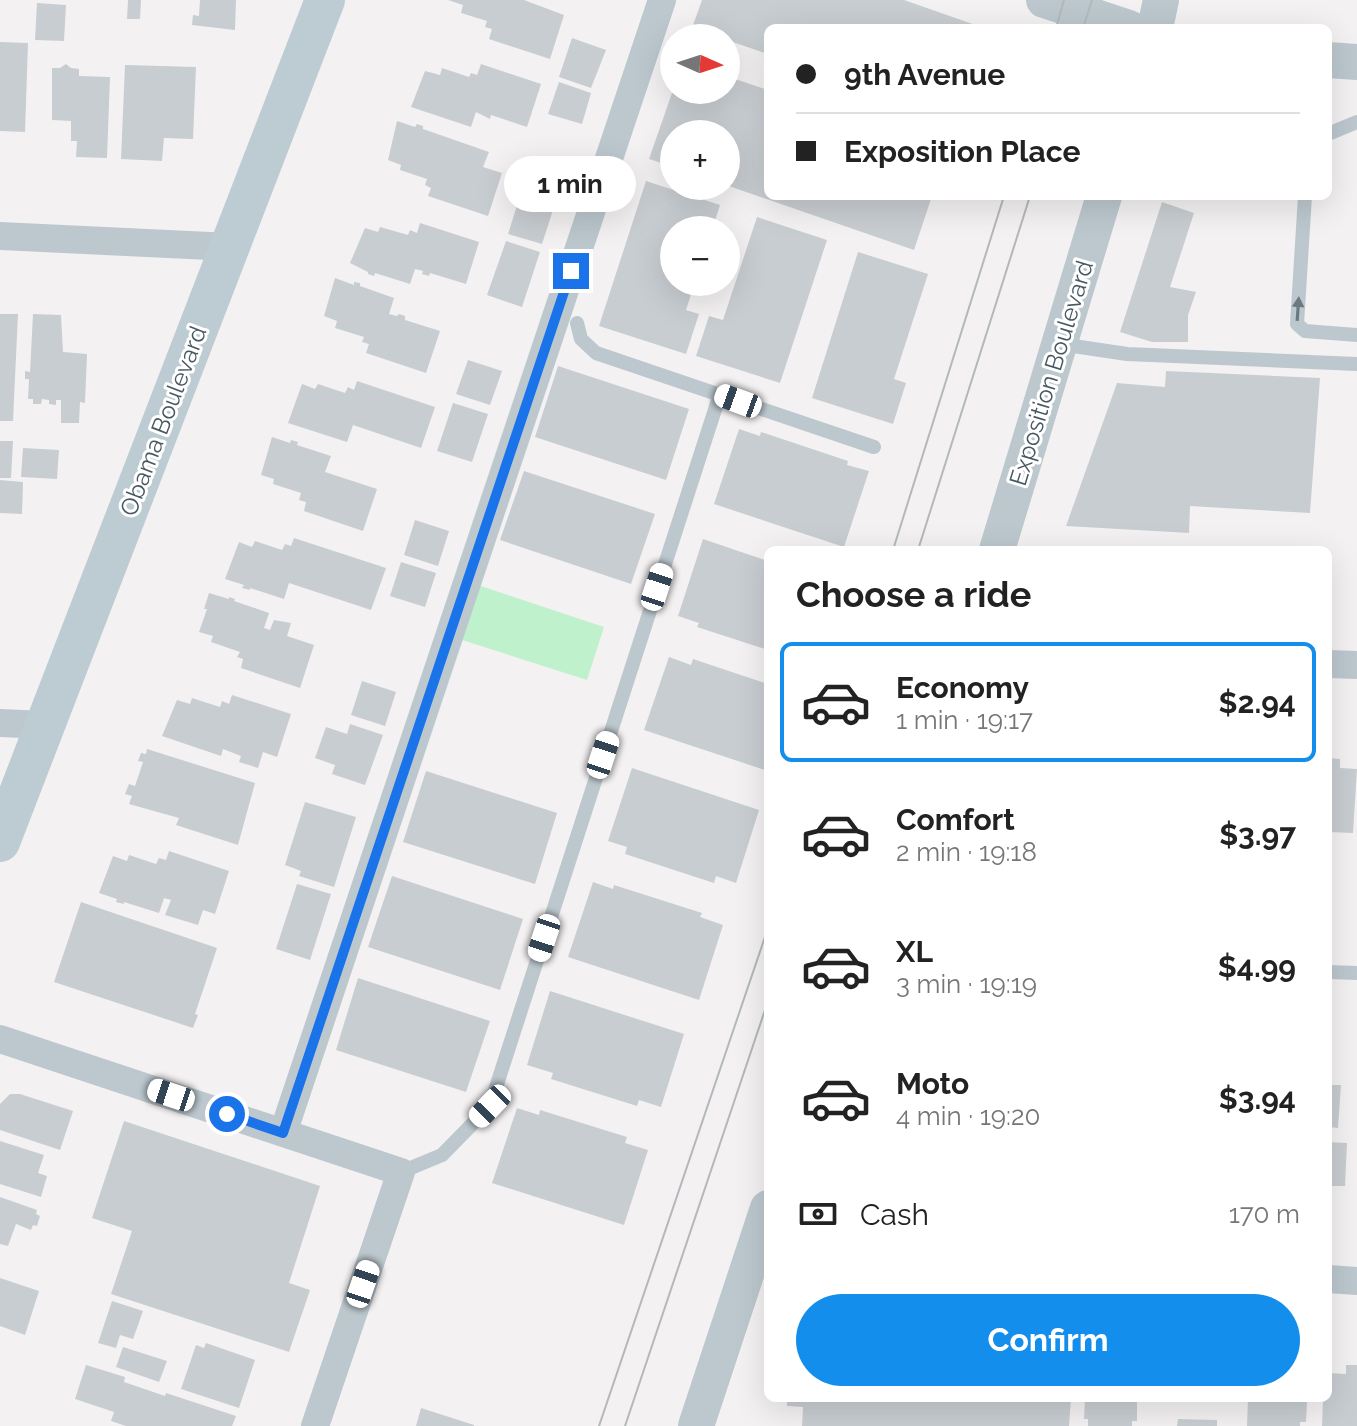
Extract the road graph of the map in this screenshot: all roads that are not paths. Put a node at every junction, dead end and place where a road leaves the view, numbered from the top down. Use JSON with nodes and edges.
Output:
{"nodes":[{"id":1,"x":325,"y":0,"type":"edge"},
{"id":2,"x":662,"y":0,"type":"edge"},
{"id":3,"x":1044,"y":0,"type":"edge"},
{"id":4,"x":1161,"y":0,"type":"edge"},
{"id":5,"x":1117,"y":24,"type":"edge"},
{"id":6,"x":1156,"y":24,"type":"edge"},
{"id":7,"x":1332,"y":60,"type":"edge"},
{"id":8,"x":1357,"y":62,"type":"edge"},
{"id":9,"x":1357,"y":122,"type":"edge"},
{"id":10,"x":1332,"y":132,"type":"edge"},
{"id":11,"x":1103,"y":200,"type":"edge"},
{"id":12,"x":1305,"y":200,"type":"edge"},
{"id":13,"x":0,"y":236,"type":"edge"},
{"id":14,"x":231,"y":247,"type":"junction"},
{"id":15,"x":577,"y":323,"type":"dead end"},
{"id":16,"x":1357,"y":335,"type":"edge"},
{"id":17,"x":1059,"y":344,"type":"junction"},
{"id":18,"x":1357,"y":364,"type":"edge"},
{"id":19,"x":720,"y":394,"type":"junction"},
{"id":20,"x":874,"y":447,"type":"dead end"},
{"id":21,"x":998,"y":546,"type":"edge"},
{"id":22,"x":1332,"y":664,"type":"edge"},
{"id":23,"x":1357,"y":665,"type":"edge"},
{"id":24,"x":0,"y":723,"type":"edge"},
{"id":25,"x":44,"y":725,"type":"junction"},
{"id":26,"x":0,"y":842,"type":"edge"},
{"id":27,"x":1332,"y":972,"type":"edge"},
{"id":28,"x":1357,"y":973,"type":"edge"},
{"id":29,"x":0,"y":1039,"type":"edge"},
{"id":30,"x":283,"y":1133,"type":"junction"},
{"id":31,"x":401,"y":1172,"type":"junction"},
{"id":32,"x":762,"y":1243,"type":"edge"},
{"id":33,"x":1332,"y":1279,"type":"edge"},
{"id":34,"x":1357,"y":1281,"type":"edge"},
{"id":35,"x":315,"y":1426,"type":"edge"},
{"id":36,"x":696,"y":1426,"type":"edge"}],
"edges":[{"from":1,"to":14,"type":"main road","name":"Obama Boulevard"},
{"from":2,"to":30,"type":"street"},
{"from":3,"to":5,"type":"street"},
{"from":4,"to":6,"type":"street"},
{"from":7,"to":8,"type":"street"},
{"from":9,"to":10,"type":"lane"},
{"from":11,"to":17,"type":"street","name":"Exposition Boulevard"},
{"from":16,"to":12,"type":"lane","one_way":true},
{"from":13,"to":14,"type":"street"},
{"from":14,"to":25,"type":"main road","name":"Obama Boulevard"},
{"from":15,"to":19,"type":"lane"},
{"from":17,"to":18,"type":"lane"},
{"from":17,"to":21,"type":"street","name":"Exposition Boulevard"},
{"from":19,"to":20,"type":"lane"},
{"from":19,"to":31,"type":"lane"},
{"from":22,"to":23,"type":"street"},
{"from":24,"to":25,"type":"street"},
{"from":25,"to":26,"type":"main road","name":"Obama Boulevard"},
{"from":27,"to":28,"type":"lane"},
{"from":29,"to":30,"type":"street"},
{"from":30,"to":31,"type":"street"},
{"from":31,"to":35,"type":"street"},
{"from":32,"to":36,"type":"street"},
{"from":33,"to":34,"type":"street"}]}
